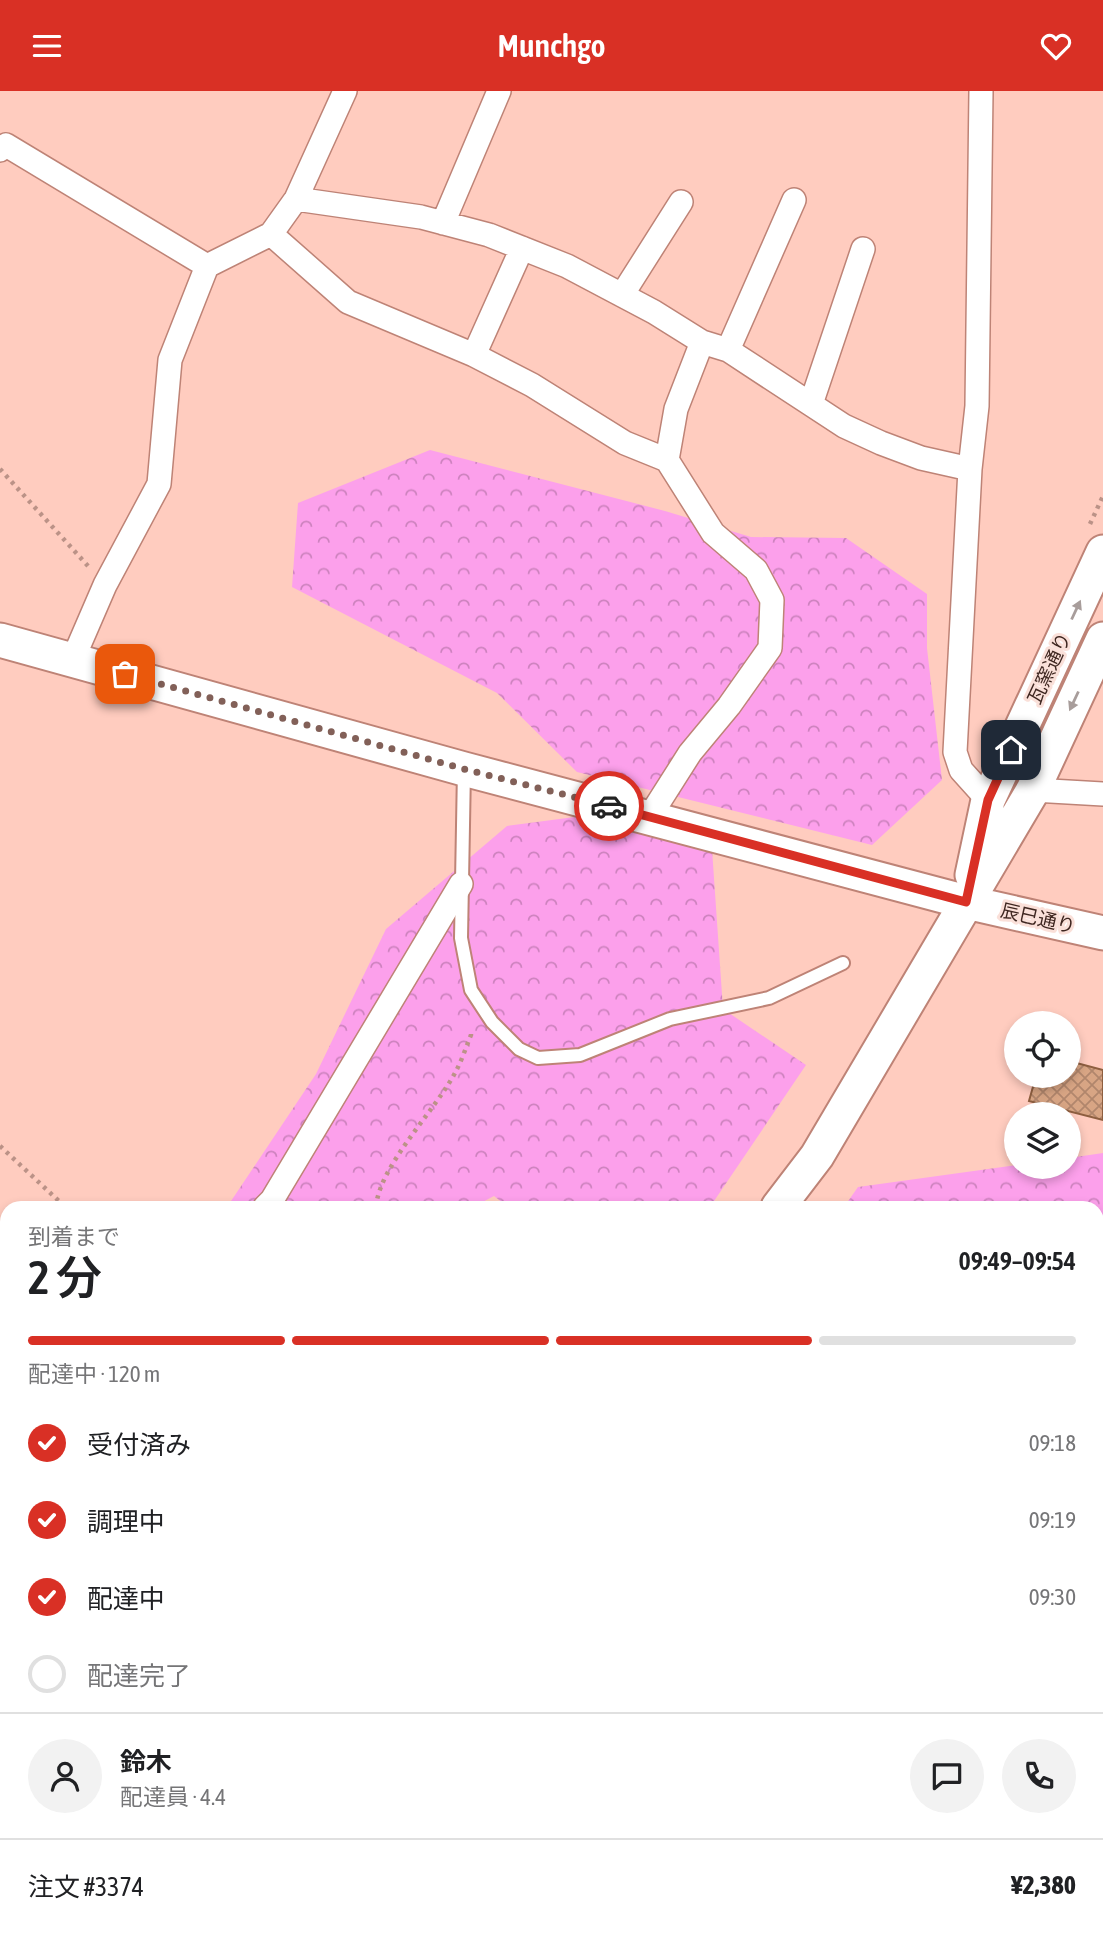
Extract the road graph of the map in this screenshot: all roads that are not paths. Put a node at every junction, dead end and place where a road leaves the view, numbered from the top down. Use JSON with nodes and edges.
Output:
{"nodes":[{"id":1,"x":345,"y":91,"type":"edge"},
{"id":2,"x":499,"y":91,"type":"edge"},
{"id":3,"x":981,"y":91,"type":"edge"},
{"id":4,"x":0,"y":150,"type":"edge"},
{"id":5,"x":296,"y":199,"type":"junction"},
{"id":6,"x":794,"y":200,"type":"dead end"},
{"id":7,"x":681,"y":202,"type":"dead end"},
{"id":8,"x":443,"y":223,"type":"junction"},
{"id":9,"x":271,"y":234,"type":"junction"},
{"id":10,"x":522,"y":248,"type":"junction"},
{"id":11,"x":863,"y":249,"type":"dead end"},
{"id":12,"x":207,"y":266,"type":"junction"},
{"id":13,"x":622,"y":295,"type":"junction"},
{"id":14,"x":702,"y":342,"type":"junction"},
{"id":15,"x":728,"y":350,"type":"junction"},
{"id":16,"x":474,"y":355,"type":"junction"},
{"id":17,"x":811,"y":404,"type":"junction"},
{"id":18,"x":667,"y":460,"type":"junction"},
{"id":19,"x":970,"y":468,"type":"junction"},
{"id":20,"x":1103,"y":552,"type":"edge"},
{"id":21,"x":0,"y":639,"type":"edge"},
{"id":22,"x":1103,"y":639,"type":"edge"},
{"id":23,"x":73,"y":659,"type":"junction"},
{"id":24,"x":464,"y":769,"type":"junction"},
{"id":25,"x":1033,"y":790,"type":"junction"},
{"id":26,"x":1103,"y":794,"type":"edge"},
{"id":27,"x":988,"y":800,"type":"junction"},
{"id":28,"x":650,"y":817,"type":"junction"},
{"id":29,"x":461,"y":884,"type":"junction"},
{"id":30,"x":966,"y":902,"type":"junction"},
{"id":31,"x":1103,"y":933,"type":"edge"},
{"id":32,"x":843,"y":963,"type":"dead end"},
{"id":33,"x":271,"y":1201,"type":"edge"},
{"id":34,"x":783,"y":1201,"type":"edge"}],
"edges":[{"from":1,"to":5,"type":"street"},
{"from":2,"to":8,"type":"street"},
{"from":3,"to":19,"type":"street"},
{"from":4,"to":12,"type":"street"},
{"from":5,"to":8,"type":"street"},
{"from":5,"to":9,"type":"street"},
{"from":6,"to":15,"type":"street"},
{"from":7,"to":13,"type":"street"},
{"from":8,"to":10,"type":"street"},
{"from":9,"to":12,"type":"street"},
{"from":9,"to":16,"type":"street"},
{"from":10,"to":13,"type":"street"},
{"from":10,"to":16,"type":"street"},
{"from":11,"to":17,"type":"street"},
{"from":12,"to":23,"type":"street"},
{"from":13,"to":14,"type":"street"},
{"from":14,"to":15,"type":"street"},
{"from":14,"to":18,"type":"street"},
{"from":15,"to":17,"type":"street"},
{"from":16,"to":18,"type":"street"},
{"from":17,"to":19,"type":"street"},
{"from":18,"to":28,"type":"street"},
{"from":19,"to":27,"type":"street"},
{"from":27,"to":20,"type":"street","name":"瓦窯通り","one_way":true},
{"from":21,"to":23,"type":"street","name":"辰巳通り"},
{"from":22,"to":25,"type":"street","name":"瓦窯通り","one_way":true},
{"from":23,"to":24,"type":"street","name":"辰巳通り"},
{"from":24,"to":28,"type":"street","name":"辰巳通り"},
{"from":24,"to":29,"type":"lane"},
{"from":25,"to":26,"type":"street"},
{"from":25,"to":30,"type":"street","name":"瓦窯通り"},
{"from":27,"to":30,"type":"street","name":"瓦窯通り"},
{"from":28,"to":30,"type":"street","name":"辰巳通り"},
{"from":29,"to":32,"type":"lane"},
{"from":29,"to":33,"type":"street"},
{"from":30,"to":31,"type":"street","name":"辰巳通り"},
{"from":30,"to":34,"type":"street"}]}
